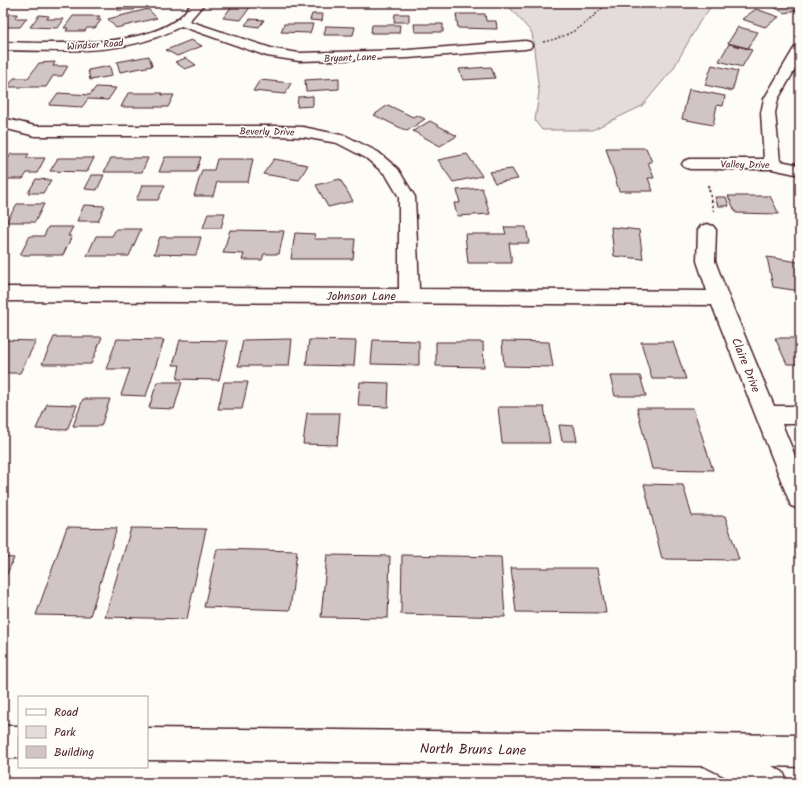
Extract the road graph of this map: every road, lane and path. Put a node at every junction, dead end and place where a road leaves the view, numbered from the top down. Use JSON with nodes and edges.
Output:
{"nodes":[{"id":1,"x":198,"y":3,"type":"edge"},
{"id":2,"x":607,"y":3,"type":"edge"},
{"id":3,"x":180,"y":22,"type":"junction"},
{"id":4,"x":525,"y":45,"type":"joint"},
{"id":5,"x":5,"y":49,"type":"edge"},
{"id":6,"x":800,"y":50,"type":"edge"},
{"id":7,"x":3,"y":123,"type":"edge"},
{"id":8,"x":690,"y":164,"type":"dead end"},
{"id":9,"x":772,"y":164,"type":"junction"},
{"id":10,"x":800,"y":170,"type":"edge"},
{"id":11,"x":708,"y":184,"type":"dead end"},
{"id":12,"x":714,"y":211,"type":"dead end"},
{"id":13,"x":707,"y":230,"type":"dead end"},
{"id":14,"x":3,"y":294,"type":"edge"},
{"id":15,"x":409,"y":296,"type":"junction"},
{"id":16,"x":719,"y":298,"type":"junction"},
{"id":17,"x":766,"y":415,"type":"junction"},
{"id":18,"x":800,"y":415,"type":"edge"},
{"id":19,"x":800,"y":498,"type":"edge"},
{"id":20,"x":3,"y":742,"type":"edge"},
{"id":21,"x":18,"y":742,"type":"edge"},
{"id":22,"x":148,"y":744,"type":"edge"},
{"id":23,"x":707,"y":751,"type":"junction"},
{"id":24,"x":800,"y":752,"type":"edge"},
{"id":25,"x":772,"y":783,"type":"edge"}],
"edges":[{"from":1,"to":3,"type":"street","name":"Windsor Road"},
{"from":2,"to":4,"type":"path"},
{"from":3,"to":4,"type":"street","name":"Bryant Lane"},
{"from":3,"to":5,"type":"street","name":"Windsor Road"},
{"from":6,"to":9,"type":"street"},
{"from":7,"to":15,"type":"street","name":"Beverly Drive"},
{"from":8,"to":9,"type":"street","name":"Valley Drive"},
{"from":9,"to":10,"type":"street","name":"Valley Drive"},
{"from":11,"to":12,"type":"path"},
{"from":13,"to":16,"type":"street","name":"Claire Drive"},
{"from":14,"to":15,"type":"street","name":"Johnson Lane"},
{"from":15,"to":16,"type":"street","name":"Johnson Lane"},
{"from":16,"to":17,"type":"street","name":"Claire Drive"},
{"from":17,"to":18,"type":"street"},
{"from":17,"to":19,"type":"street","name":"Claire Drive"},
{"from":20,"to":21,"type":"street"},
{"from":22,"to":23,"type":"street","name":"North Bruns Lane"},
{"from":23,"to":24,"type":"street","name":"North Bruns Lane"},
{"from":23,"to":25,"type":"street"}]}
